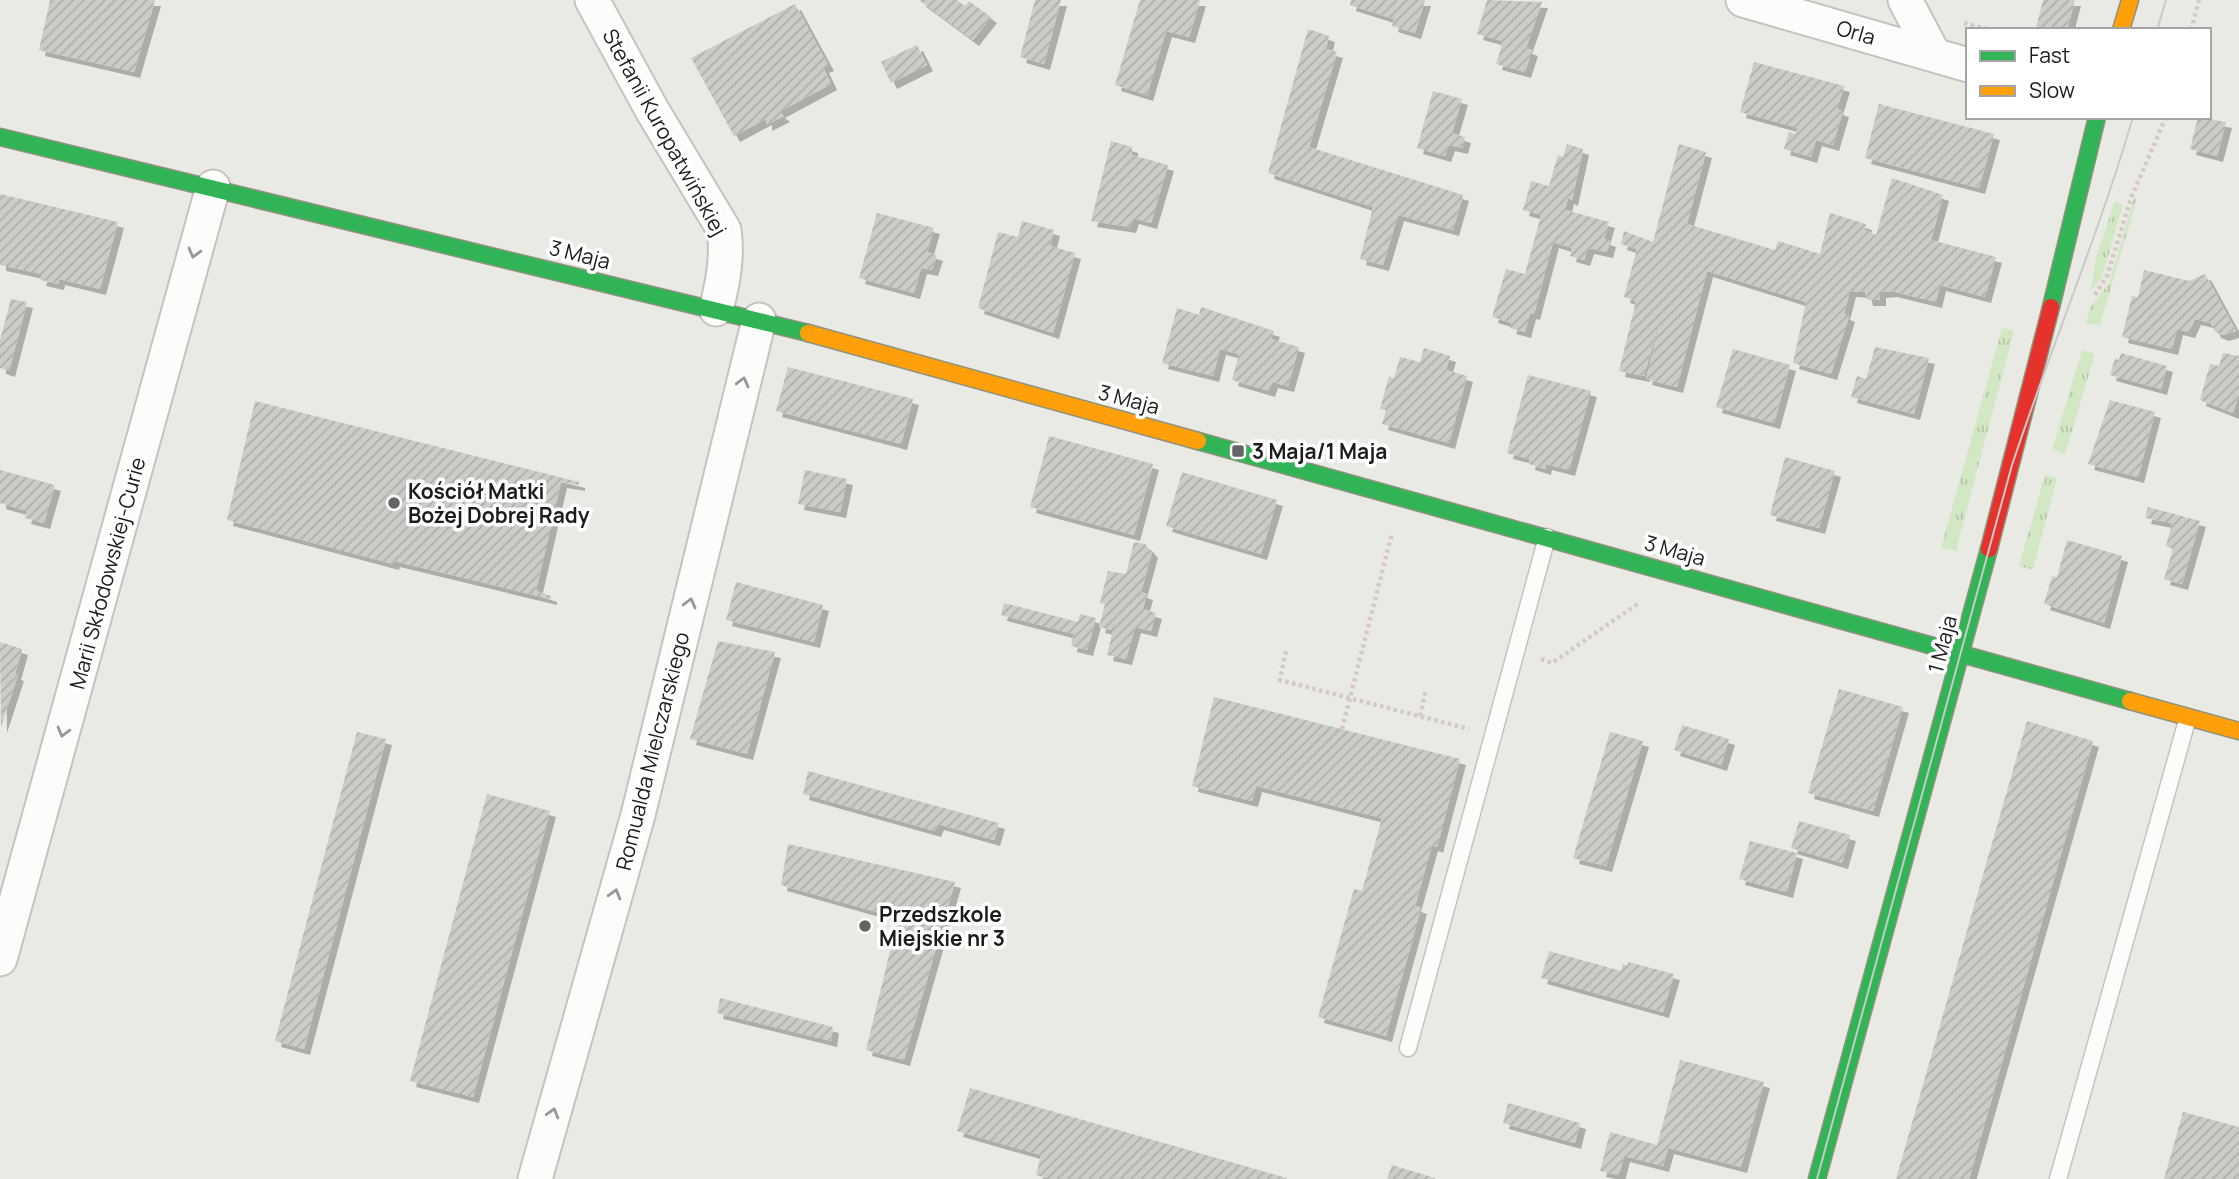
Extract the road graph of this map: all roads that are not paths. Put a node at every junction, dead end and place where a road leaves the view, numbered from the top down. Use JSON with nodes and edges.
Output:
{"nodes":[{"id":1,"x":592,"y":0,"type":"edge"},
{"id":2,"x":1905,"y":0,"type":"edge"},
{"id":3,"x":2130,"y":0,"type":"edge"},
{"id":4,"x":1752,"y":1,"type":"edge"},
{"id":5,"x":2123,"y":28,"type":"edge"},
{"id":6,"x":1934,"y":55,"type":"junction"},
{"id":7,"x":1966,"y":64,"type":"edge"},
{"id":8,"x":2097,"y":119,"type":"edge"},
{"id":9,"x":0,"y":137,"type":"edge"},
{"id":10,"x":213,"y":187,"type":"junction"},
{"id":11,"x":716,"y":309,"type":"junction"},
{"id":12,"x":759,"y":320,"type":"junction"},
{"id":13,"x":1547,"y":536,"type":"junction"},
{"id":14,"x":1961,"y":653,"type":"junction"},
{"id":15,"x":2188,"y":717,"type":"junction"},
{"id":16,"x":2239,"y":731,"type":"edge"},
{"id":17,"x":0,"y":959,"type":"edge"},
{"id":18,"x":1408,"y":1048,"type":"dead end"},
{"id":19,"x":535,"y":1179,"type":"edge"},
{"id":20,"x":1817,"y":1179,"type":"edge"},
{"id":21,"x":2058,"y":1179,"type":"edge"}],
"edges":[{"from":1,"to":11,"type":"street","name":"Stefanii Kuropatwińskiej"},
{"from":2,"to":6,"type":"street"},
{"from":3,"to":5,"type":"main road"},
{"from":4,"to":6,"type":"street","name":"Orla"},
{"from":6,"to":7,"type":"street","name":"Orla"},
{"from":8,"to":14,"type":"main road","name":"1 Maja"},
{"from":9,"to":10,"type":"main road","name":"3 Maja"},
{"from":10,"to":11,"type":"main road","name":"3 Maja"},
{"from":10,"to":17,"type":"street","name":"Marii Skłodowskiej-Curie","one_way":true},
{"from":11,"to":12,"type":"main road","name":"3 Maja"},
{"from":12,"to":13,"type":"main road","name":"3 Maja"},
{"from":19,"to":12,"type":"street","name":"Romualda Mielczarskiego","one_way":true},
{"from":13,"to":14,"type":"main road","name":"3 Maja"},
{"from":13,"to":18,"type":"lane"},
{"from":14,"to":15,"type":"main road","name":"3 Maja"},
{"from":14,"to":20,"type":"main road","name":"1 Maja"},
{"from":15,"to":16,"type":"main road","name":"3 Maja"},
{"from":15,"to":21,"type":"lane"}]}
